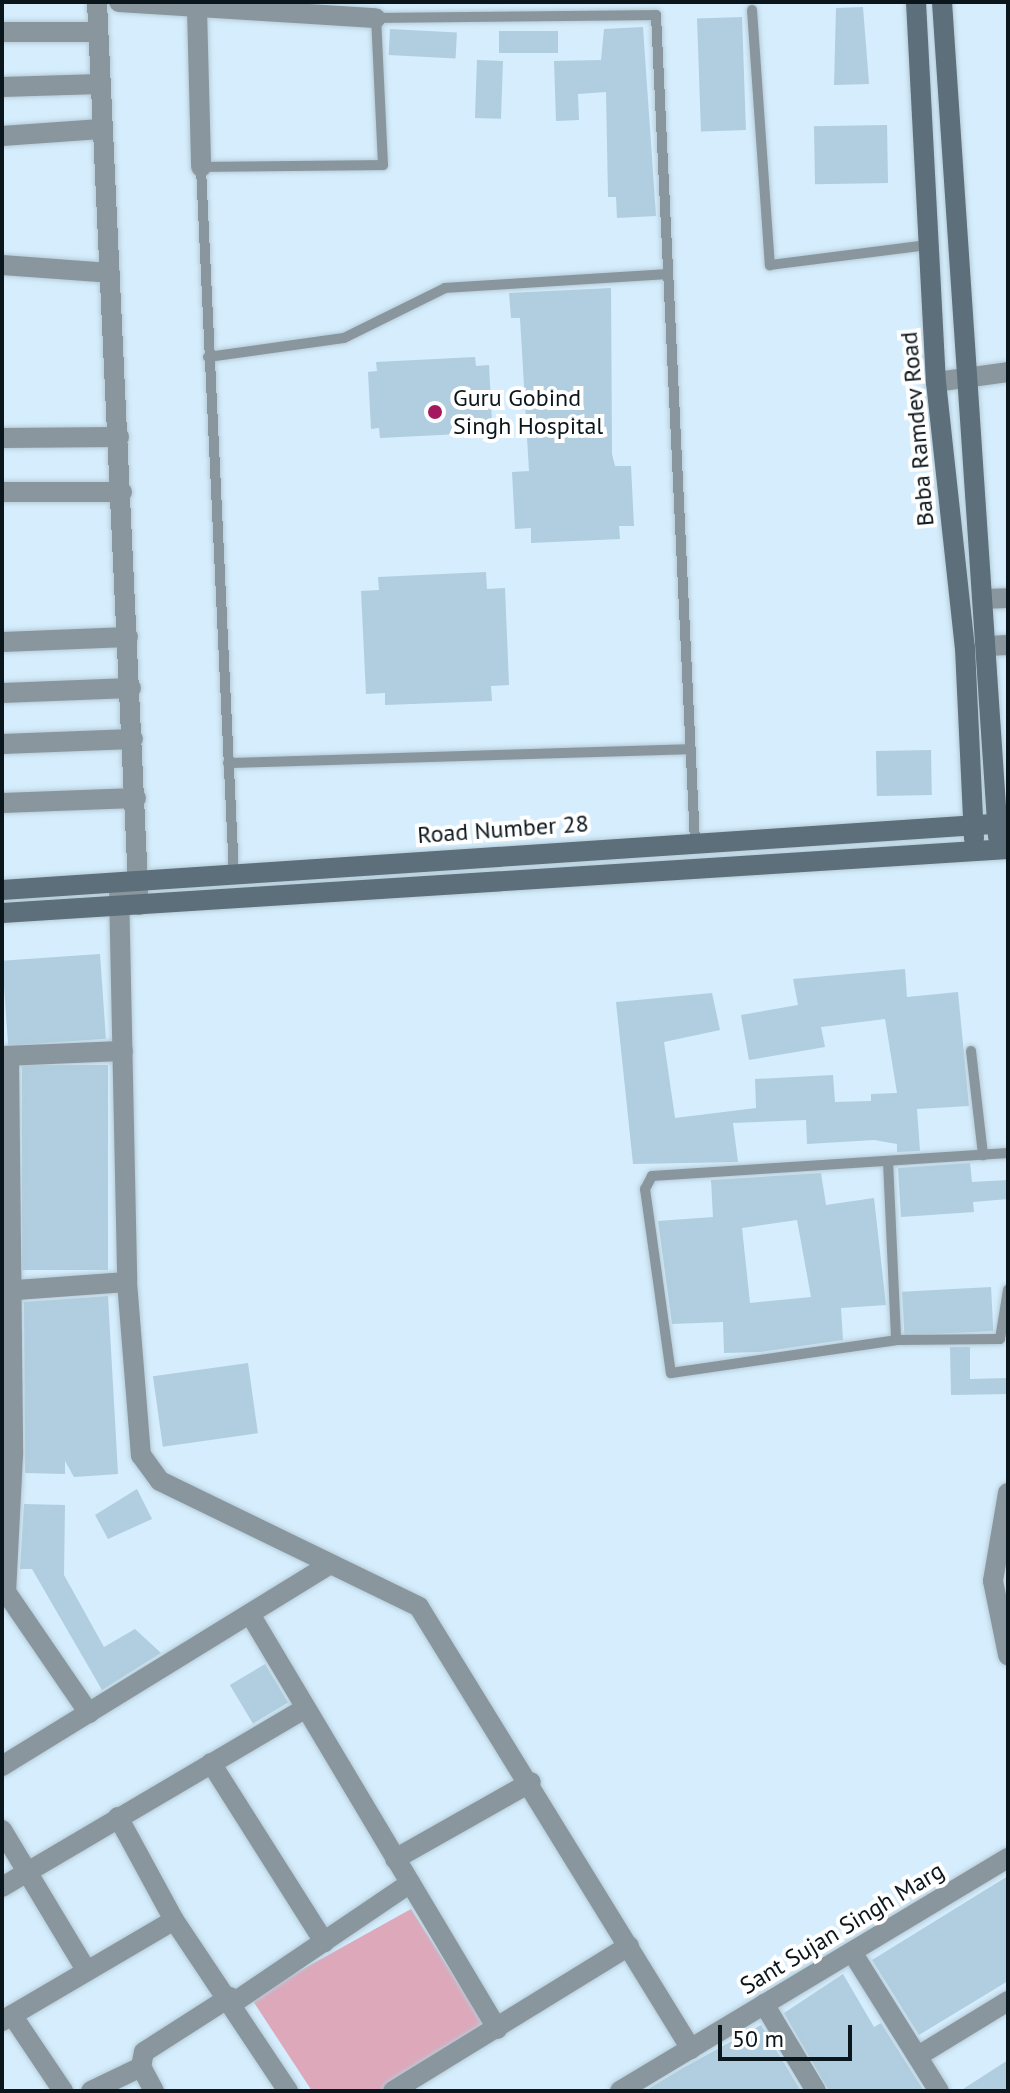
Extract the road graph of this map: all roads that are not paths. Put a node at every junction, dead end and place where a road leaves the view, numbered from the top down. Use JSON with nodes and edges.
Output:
{"nodes":[{"id":1,"x":97,"y":2,"type":"edge"},
{"id":2,"x":119,"y":2,"type":"edge"},
{"id":3,"x":916,"y":2,"type":"edge"},
{"id":4,"x":942,"y":2,"type":"edge"},
{"id":5,"x":197,"y":9,"type":"junction"},
{"id":6,"x":752,"y":10,"type":"dead end"},
{"id":7,"x":376,"y":18,"type":"junction"},
{"id":8,"x":2,"y":32,"type":"edge"},
{"id":9,"x":98,"y":32,"type":"junction"},
{"id":10,"x":100,"y":84,"type":"junction"},
{"id":11,"x":2,"y":87,"type":"edge"},
{"id":12,"x":101,"y":129,"type":"junction"},
{"id":13,"x":2,"y":136,"type":"edge"},
{"id":14,"x":201,"y":167,"type":"junction"},
{"id":15,"x":929,"y":245,"type":"junction"},
{"id":16,"x":2,"y":265,"type":"edge"},
{"id":17,"x":110,"y":273,"type":"junction"},
{"id":18,"x":668,"y":274,"type":"junction"},
{"id":19,"x":208,"y":357,"type":"junction"},
{"id":20,"x":1008,"y":372,"type":"edge"},
{"id":21,"x":962,"y":379,"type":"junction"},
{"id":22,"x":936,"y":382,"type":"junction"},
{"id":23,"x":119,"y":437,"type":"junction"},
{"id":24,"x":2,"y":438,"type":"edge"},
{"id":25,"x":2,"y":492,"type":"edge"},
{"id":26,"x":122,"y":492,"type":"junction"},
{"id":27,"x":1008,"y":598,"type":"edge"},
{"id":28,"x":983,"y":599,"type":"junction"},
{"id":29,"x":128,"y":637,"type":"junction"},
{"id":30,"x":2,"y":642,"type":"edge"},
{"id":31,"x":998,"y":646,"type":"edge"},
{"id":32,"x":131,"y":688,"type":"junction"},
{"id":33,"x":2,"y":693,"type":"edge"},
{"id":34,"x":133,"y":739,"type":"junction"},
{"id":35,"x":2,"y":744,"type":"edge"},
{"id":36,"x":691,"y":749,"type":"junction"},
{"id":37,"x":1000,"y":754,"type":"edge"},
{"id":38,"x":228,"y":763,"type":"junction"},
{"id":39,"x":136,"y":798,"type":"junction"},
{"id":40,"x":2,"y":803,"type":"edge"},
{"id":41,"x":1002,"y":824,"type":"edge"},
{"id":42,"x":972,"y":826,"type":"junction"},
{"id":43,"x":695,"y":842,"type":"junction"},
{"id":44,"x":1004,"y":849,"type":"edge"},
{"id":45,"x":976,"y":851,"type":"junction"},
{"id":46,"x":235,"y":887,"type":"junction"},
{"id":47,"x":2,"y":890,"type":"edge"},
{"id":48,"x":130,"y":896,"type":"junction"},
{"id":49,"x":2,"y":913,"type":"edge"},
{"id":50,"x":123,"y":1051,"type":"junction"},
{"id":51,"x":971,"y":1051,"type":"dead end"},
{"id":52,"x":6,"y":1056,"type":"edge"},
{"id":53,"x":1008,"y":1153,"type":"edge"},
{"id":54,"x":983,"y":1155,"type":"junction"},
{"id":55,"x":888,"y":1161,"type":"junction"},
{"id":56,"x":127,"y":1282,"type":"junction"},
{"id":57,"x":1008,"y":1290,"type":"edge"},
{"id":58,"x":7,"y":1291,"type":"edge"},
{"id":59,"x":896,"y":1340,"type":"junction"},
{"id":60,"x":1008,"y":1493,"type":"edge"},
{"id":61,"x":1002,"y":1534,"type":"edge"},
{"id":62,"x":329,"y":1565,"type":"junction"},
{"id":63,"x":250,"y":1614,"type":"junction"},
{"id":64,"x":1008,"y":1655,"type":"edge"},
{"id":65,"x":302,"y":1710,"type":"junction"},
{"id":66,"x":89,"y":1713,"type":"junction"},
{"id":67,"x":211,"y":1763,"type":"junction"},
{"id":68,"x":2,"y":1766,"type":"edge"},
{"id":69,"x":531,"y":1782,"type":"junction"},
{"id":70,"x":118,"y":1817,"type":"junction"},
{"id":71,"x":2,"y":1830,"type":"edge"},
{"id":72,"x":1008,"y":1858,"type":"edge"},
{"id":73,"x":395,"y":1859,"type":"junction"},
{"id":74,"x":26,"y":1871,"type":"junction"},
{"id":75,"x":410,"y":1883,"type":"junction"},
{"id":76,"x":2,"y":1887,"type":"edge"},
{"id":77,"x":174,"y":1920,"type":"junction"},
{"id":78,"x":324,"y":1942,"type":"junction"},
{"id":79,"x":629,"y":1946,"type":"junction"},
{"id":80,"x":852,"y":1952,"type":"junction"},
{"id":81,"x":85,"y":1968,"type":"junction"},
{"id":82,"x":232,"y":2000,"type":"junction"},
{"id":83,"x":1008,"y":2001,"type":"edge"},
{"id":84,"x":764,"y":2004,"type":"junction"},
{"id":85,"x":7,"y":2018,"type":"edge"},
{"id":86,"x":497,"y":2029,"type":"junction"},
{"id":87,"x":691,"y":2049,"type":"junction"},
{"id":88,"x":918,"y":2056,"type":"junction"},
{"id":89,"x":141,"y":2067,"type":"junction"},
{"id":90,"x":63,"y":2091,"type":"edge"},
{"id":91,"x":91,"y":2091,"type":"edge"},
{"id":92,"x":154,"y":2091,"type":"edge"},
{"id":93,"x":288,"y":2091,"type":"edge"},
{"id":94,"x":393,"y":2091,"type":"edge"},
{"id":95,"x":620,"y":2091,"type":"edge"},
{"id":96,"x":816,"y":2091,"type":"edge"},
{"id":97,"x":939,"y":2091,"type":"edge"}],
"edges":[{"from":1,"to":9,"type":"street"},
{"from":2,"to":5,"type":"street"},
{"from":3,"to":15,"type":"street","name":"Baba Ramdev Road"},
{"from":4,"to":21,"type":"street"},
{"from":5,"to":7,"type":"street"},
{"from":5,"to":14,"type":"street"},
{"from":6,"to":15,"type":"lane"},
{"from":7,"to":14,"type":"lane"},
{"from":7,"to":18,"type":"lane"},
{"from":8,"to":9,"type":"street"},
{"from":9,"to":10,"type":"street"},
{"from":10,"to":11,"type":"street"},
{"from":10,"to":12,"type":"street"},
{"from":12,"to":13,"type":"street"},
{"from":12,"to":17,"type":"street"},
{"from":14,"to":19,"type":"lane"},
{"from":15,"to":22,"type":"street","name":"Baba Ramdev Road"},
{"from":16,"to":17,"type":"street"},
{"from":17,"to":23,"type":"street"},
{"from":18,"to":19,"type":"lane"},
{"from":18,"to":36,"type":"lane"},
{"from":19,"to":38,"type":"lane"},
{"from":20,"to":21,"type":"street"},
{"from":21,"to":22,"type":"street"},
{"from":21,"to":28,"type":"street"},
{"from":22,"to":42,"type":"street","name":"Baba Ramdev Road"},
{"from":23,"to":24,"type":"street"},
{"from":23,"to":26,"type":"street"},
{"from":25,"to":26,"type":"street"},
{"from":26,"to":29,"type":"street"},
{"from":27,"to":28,"type":"street"},
{"from":28,"to":31,"type":"street"},
{"from":29,"to":30,"type":"street"},
{"from":29,"to":32,"type":"street"},
{"from":31,"to":37,"type":"street"},
{"from":32,"to":33,"type":"street"},
{"from":32,"to":34,"type":"street"},
{"from":34,"to":35,"type":"street"},
{"from":34,"to":39,"type":"street"},
{"from":36,"to":38,"type":"lane"},
{"from":36,"to":43,"type":"lane"},
{"from":37,"to":41,"type":"street"},
{"from":38,"to":46,"type":"lane"},
{"from":39,"to":40,"type":"street"},
{"from":39,"to":48,"type":"street"},
{"from":41,"to":42,"type":"street","name":"Road Number 28"},
{"from":41,"to":44,"type":"street"},
{"from":42,"to":43,"type":"street","name":"Road Number 28"},
{"from":42,"to":45,"type":"street","name":"Baba Ramdev Road"},
{"from":43,"to":46,"type":"street","name":"Road Number 28"},
{"from":44,"to":45,"type":"street","name":"Road Number 28"},
{"from":45,"to":46,"type":"street","name":"Road Number 28"},
{"from":46,"to":48,"type":"street","name":"Road Number 28"},
{"from":47,"to":48,"type":"street","name":"Road Number 28"},
{"from":48,"to":49,"type":"street","name":"Road Number 28"},
{"from":48,"to":50,"type":"street"},
{"from":50,"to":52,"type":"street"},
{"from":50,"to":56,"type":"street"},
{"from":51,"to":54,"type":"lane"},
{"from":52,"to":58,"type":"street"},
{"from":53,"to":54,"type":"lane"},
{"from":54,"to":55,"type":"lane"},
{"from":55,"to":59,"type":"lane"},
{"from":55,"to":59,"type":"lane"},
{"from":56,"to":58,"type":"street"},
{"from":56,"to":62,"type":"street"},
{"from":57,"to":59,"type":"lane"},
{"from":58,"to":66,"type":"street"},
{"from":60,"to":61,"type":"street"},
{"from":61,"to":64,"type":"street"},
{"from":62,"to":63,"type":"street"},
{"from":62,"to":69,"type":"street"},
{"from":63,"to":65,"type":"street"},
{"from":63,"to":66,"type":"street"},
{"from":65,"to":67,"type":"street"},
{"from":65,"to":73,"type":"street"},
{"from":66,"to":68,"type":"street"},
{"from":67,"to":70,"type":"street"},
{"from":67,"to":78,"type":"street"},
{"from":69,"to":73,"type":"street"},
{"from":69,"to":79,"type":"street"},
{"from":70,"to":74,"type":"street"},
{"from":70,"to":77,"type":"street"},
{"from":71,"to":74,"type":"street"},
{"from":72,"to":80,"type":"street","name":"Sant Sujan Singh Marg"},
{"from":73,"to":75,"type":"street"},
{"from":74,"to":76,"type":"street"},
{"from":74,"to":81,"type":"street"},
{"from":75,"to":78,"type":"street"},
{"from":75,"to":86,"type":"street"},
{"from":77,"to":81,"type":"street"},
{"from":77,"to":82,"type":"street"},
{"from":78,"to":82,"type":"street"},
{"from":79,"to":86,"type":"street"},
{"from":79,"to":87,"type":"street"},
{"from":80,"to":84,"type":"street","name":"Sant Sujan Singh Marg"},
{"from":80,"to":88,"type":"street"},
{"from":81,"to":85,"type":"street"},
{"from":82,"to":89,"type":"street"},
{"from":82,"to":93,"type":"street"},
{"from":83,"to":88,"type":"street"},
{"from":84,"to":87,"type":"street","name":"Sant Sujan Singh Marg"},
{"from":84,"to":96,"type":"street"},
{"from":85,"to":90,"type":"street"},
{"from":86,"to":94,"type":"street"},
{"from":87,"to":95,"type":"street","name":"Sant Sujan Singh Marg"},
{"from":88,"to":97,"type":"street"},
{"from":89,"to":91,"type":"street"},
{"from":89,"to":92,"type":"street"}]}
